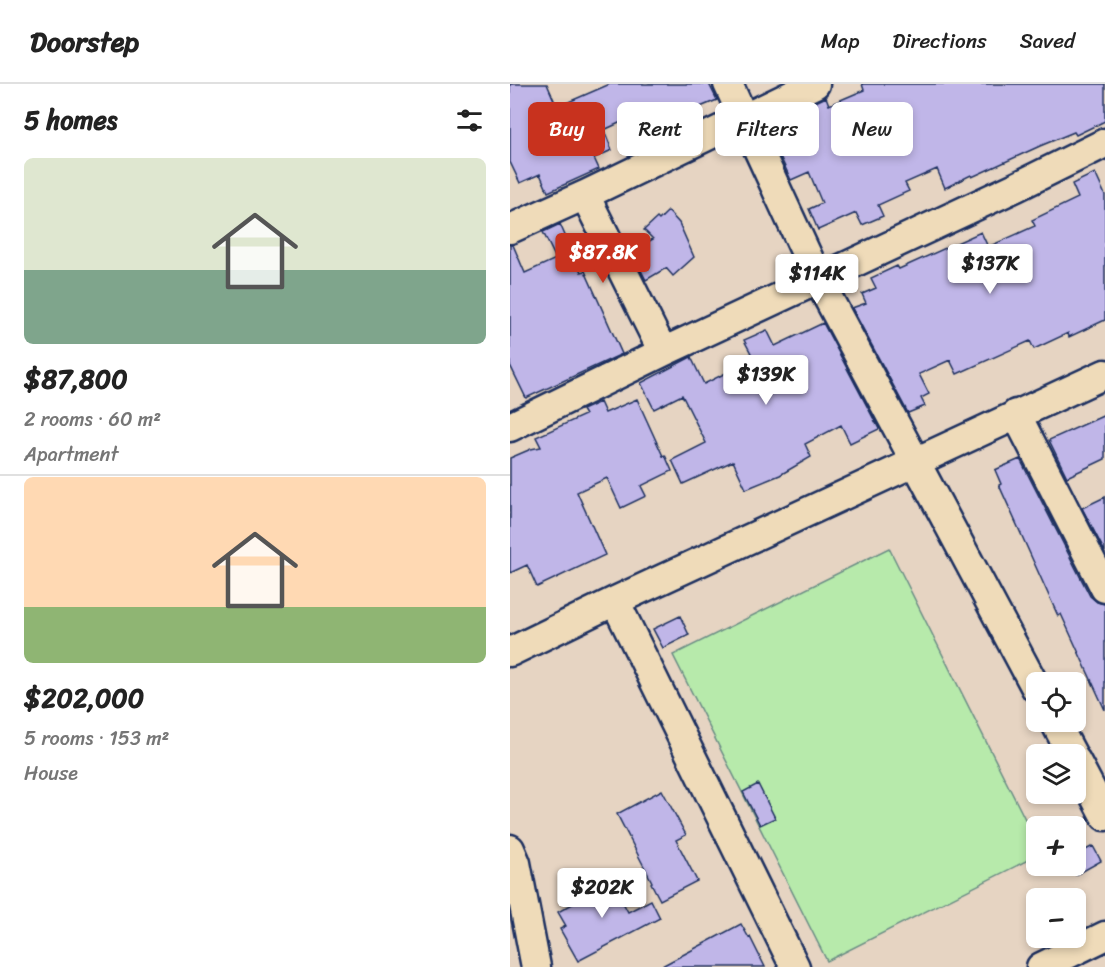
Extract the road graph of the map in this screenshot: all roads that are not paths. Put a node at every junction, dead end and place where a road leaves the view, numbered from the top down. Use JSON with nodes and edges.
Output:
{"nodes":[{"id":1,"x":728,"y":84,"type":"edge"},
{"id":2,"x":815,"y":84,"type":"edge"},
{"id":3,"x":736,"y":102,"type":"edge"},
{"id":4,"x":777,"y":102,"type":"edge"},
{"id":5,"x":715,"y":132,"type":"edge"},
{"id":6,"x":1105,"y":143,"type":"edge"},
{"id":7,"x":761,"y":156,"type":"edge"},
{"id":8,"x":585,"y":195,"type":"junction"},
{"id":9,"x":510,"y":229,"type":"edge"},
{"id":10,"x":818,"y":279,"type":"junction"},
{"id":11,"x":663,"y":352,"type":"junction"},
{"id":12,"x":1105,"y":374,"type":"edge"},
{"id":13,"x":1016,"y":414,"type":"junction"},
{"id":14,"x":510,"y":427,"type":"edge"},
{"id":15,"x":915,"y":461,"type":"junction"},
{"id":16,"x":1105,"y":588,"type":"edge"},
{"id":17,"x":615,"y":601,"type":"junction"},
{"id":18,"x":513,"y":644,"type":"edge"},
{"id":19,"x":1027,"y":672,"type":"edge"},
{"id":20,"x":1086,"y":780,"type":"edge"},
{"id":21,"x":1105,"y":816,"type":"edge"},
{"id":22,"x":512,"y":859,"type":"edge"},
{"id":23,"x":1105,"y":936,"type":"edge"},
{"id":24,"x":536,"y":967,"type":"edge"},
{"id":25,"x":795,"y":967,"type":"edge"},
{"id":26,"x":1041,"y":967,"type":"edge"}],
"edges":[{"from":1,"to":3,"type":"street"},
{"from":2,"to":4,"type":"street"},
{"from":5,"to":8,"type":"street"},
{"from":6,"to":10,"type":"street"},
{"from":7,"to":10,"type":"street"},
{"from":8,"to":9,"type":"street"},
{"from":8,"to":11,"type":"street"},
{"from":10,"to":11,"type":"street"},
{"from":10,"to":15,"type":"street"},
{"from":11,"to":14,"type":"street"},
{"from":12,"to":13,"type":"street"},
{"from":13,"to":15,"type":"street"},
{"from":13,"to":16,"type":"street"},
{"from":15,"to":17,"type":"street"},
{"from":15,"to":19,"type":"street"},
{"from":17,"to":18,"type":"street"},
{"from":17,"to":25,"type":"street"},
{"from":20,"to":21,"type":"street"},
{"from":22,"to":24,"type":"street"},
{"from":23,"to":26,"type":"street"}]}
